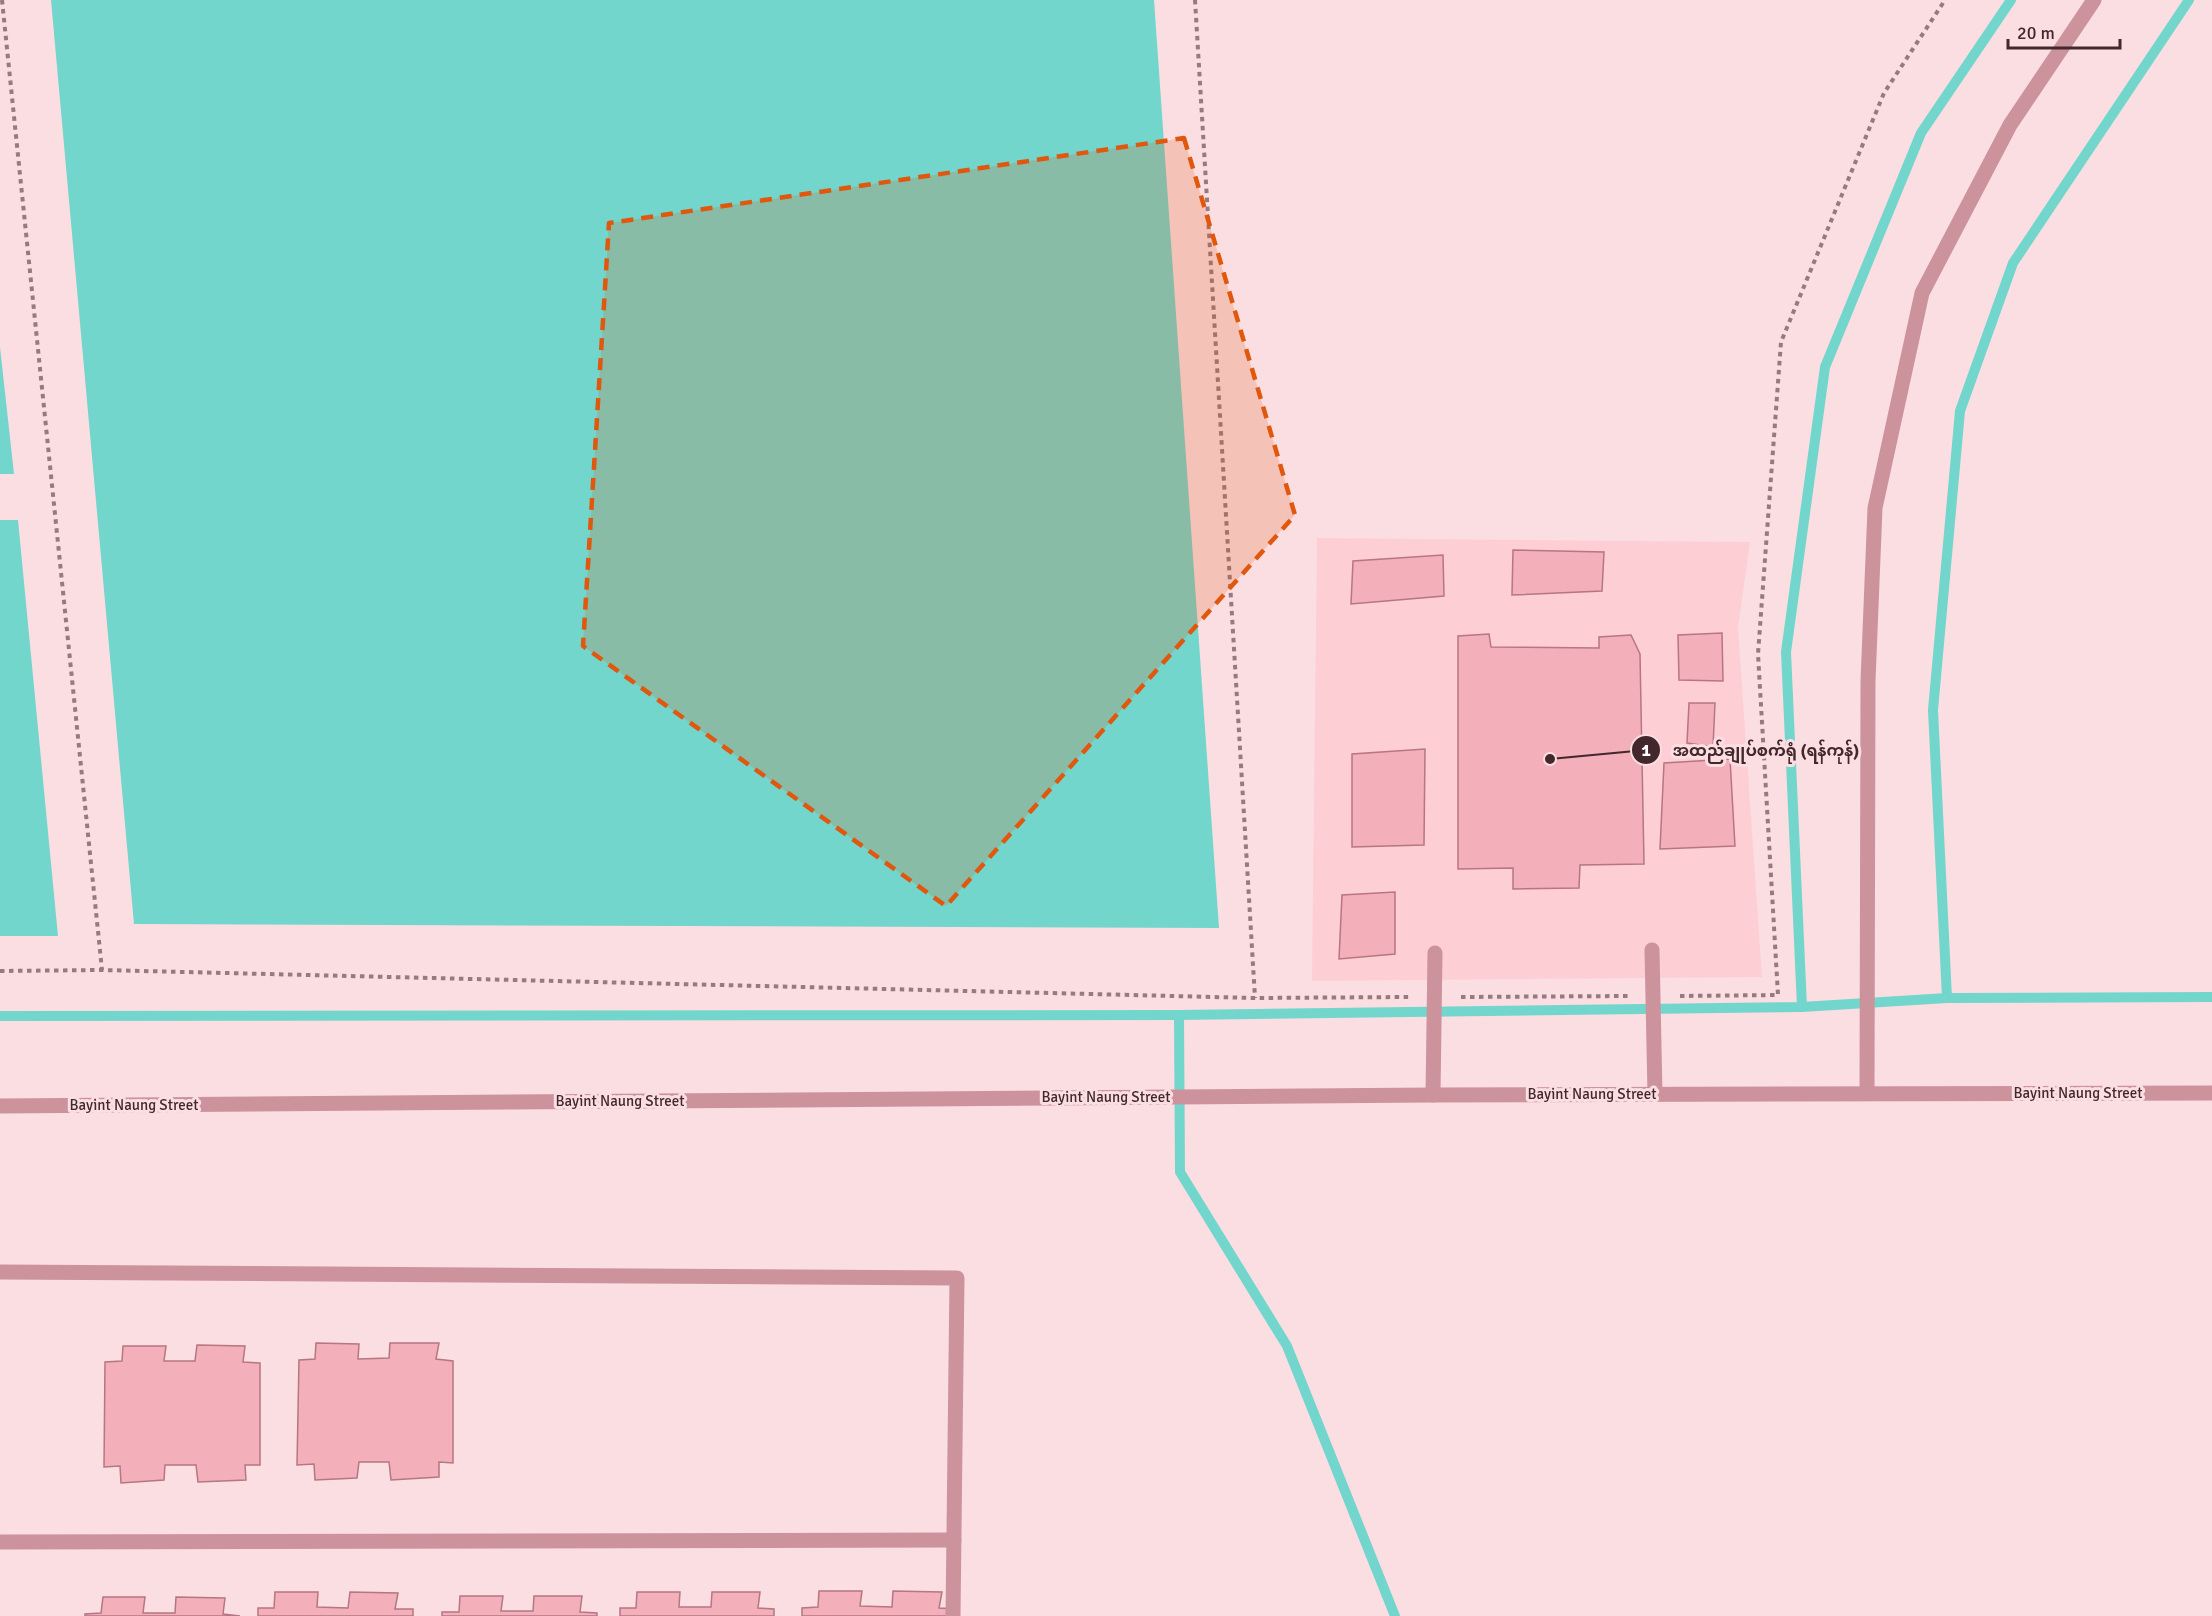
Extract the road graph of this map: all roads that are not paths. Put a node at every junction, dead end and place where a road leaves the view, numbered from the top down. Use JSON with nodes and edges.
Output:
{"nodes":[{"id":1,"x":2094,"y":0,"type":"edge"},
{"id":2,"x":1652,"y":950,"type":"dead end"},
{"id":3,"x":1435,"y":953,"type":"dead end"},
{"id":4,"x":1867,"y":1093,"type":"junction"},
{"id":5,"x":2212,"y":1093,"type":"edge"},
{"id":6,"x":1655,"y":1094,"type":"junction"},
{"id":7,"x":1433,"y":1095,"type":"junction"},
{"id":8,"x":0,"y":1106,"type":"edge"},
{"id":9,"x":0,"y":1272,"type":"edge"},
{"id":10,"x":954,"y":1540,"type":"junction"},
{"id":11,"x":0,"y":1542,"type":"edge"},
{"id":12,"x":953,"y":1616,"type":"edge"}],
"edges":[{"from":1,"to":4,"type":"street"},
{"from":2,"to":6,"type":"street"},
{"from":3,"to":7,"type":"street"},
{"from":4,"to":5,"type":"street","name":"Bayint Naung Street"},
{"from":4,"to":6,"type":"street","name":"Bayint Naung Street"},
{"from":6,"to":7,"type":"street","name":"Bayint Naung Street"},
{"from":7,"to":8,"type":"street","name":"Bayint Naung Street"},
{"from":9,"to":10,"type":"street"},
{"from":10,"to":11,"type":"street"},
{"from":10,"to":12,"type":"street"}]}
